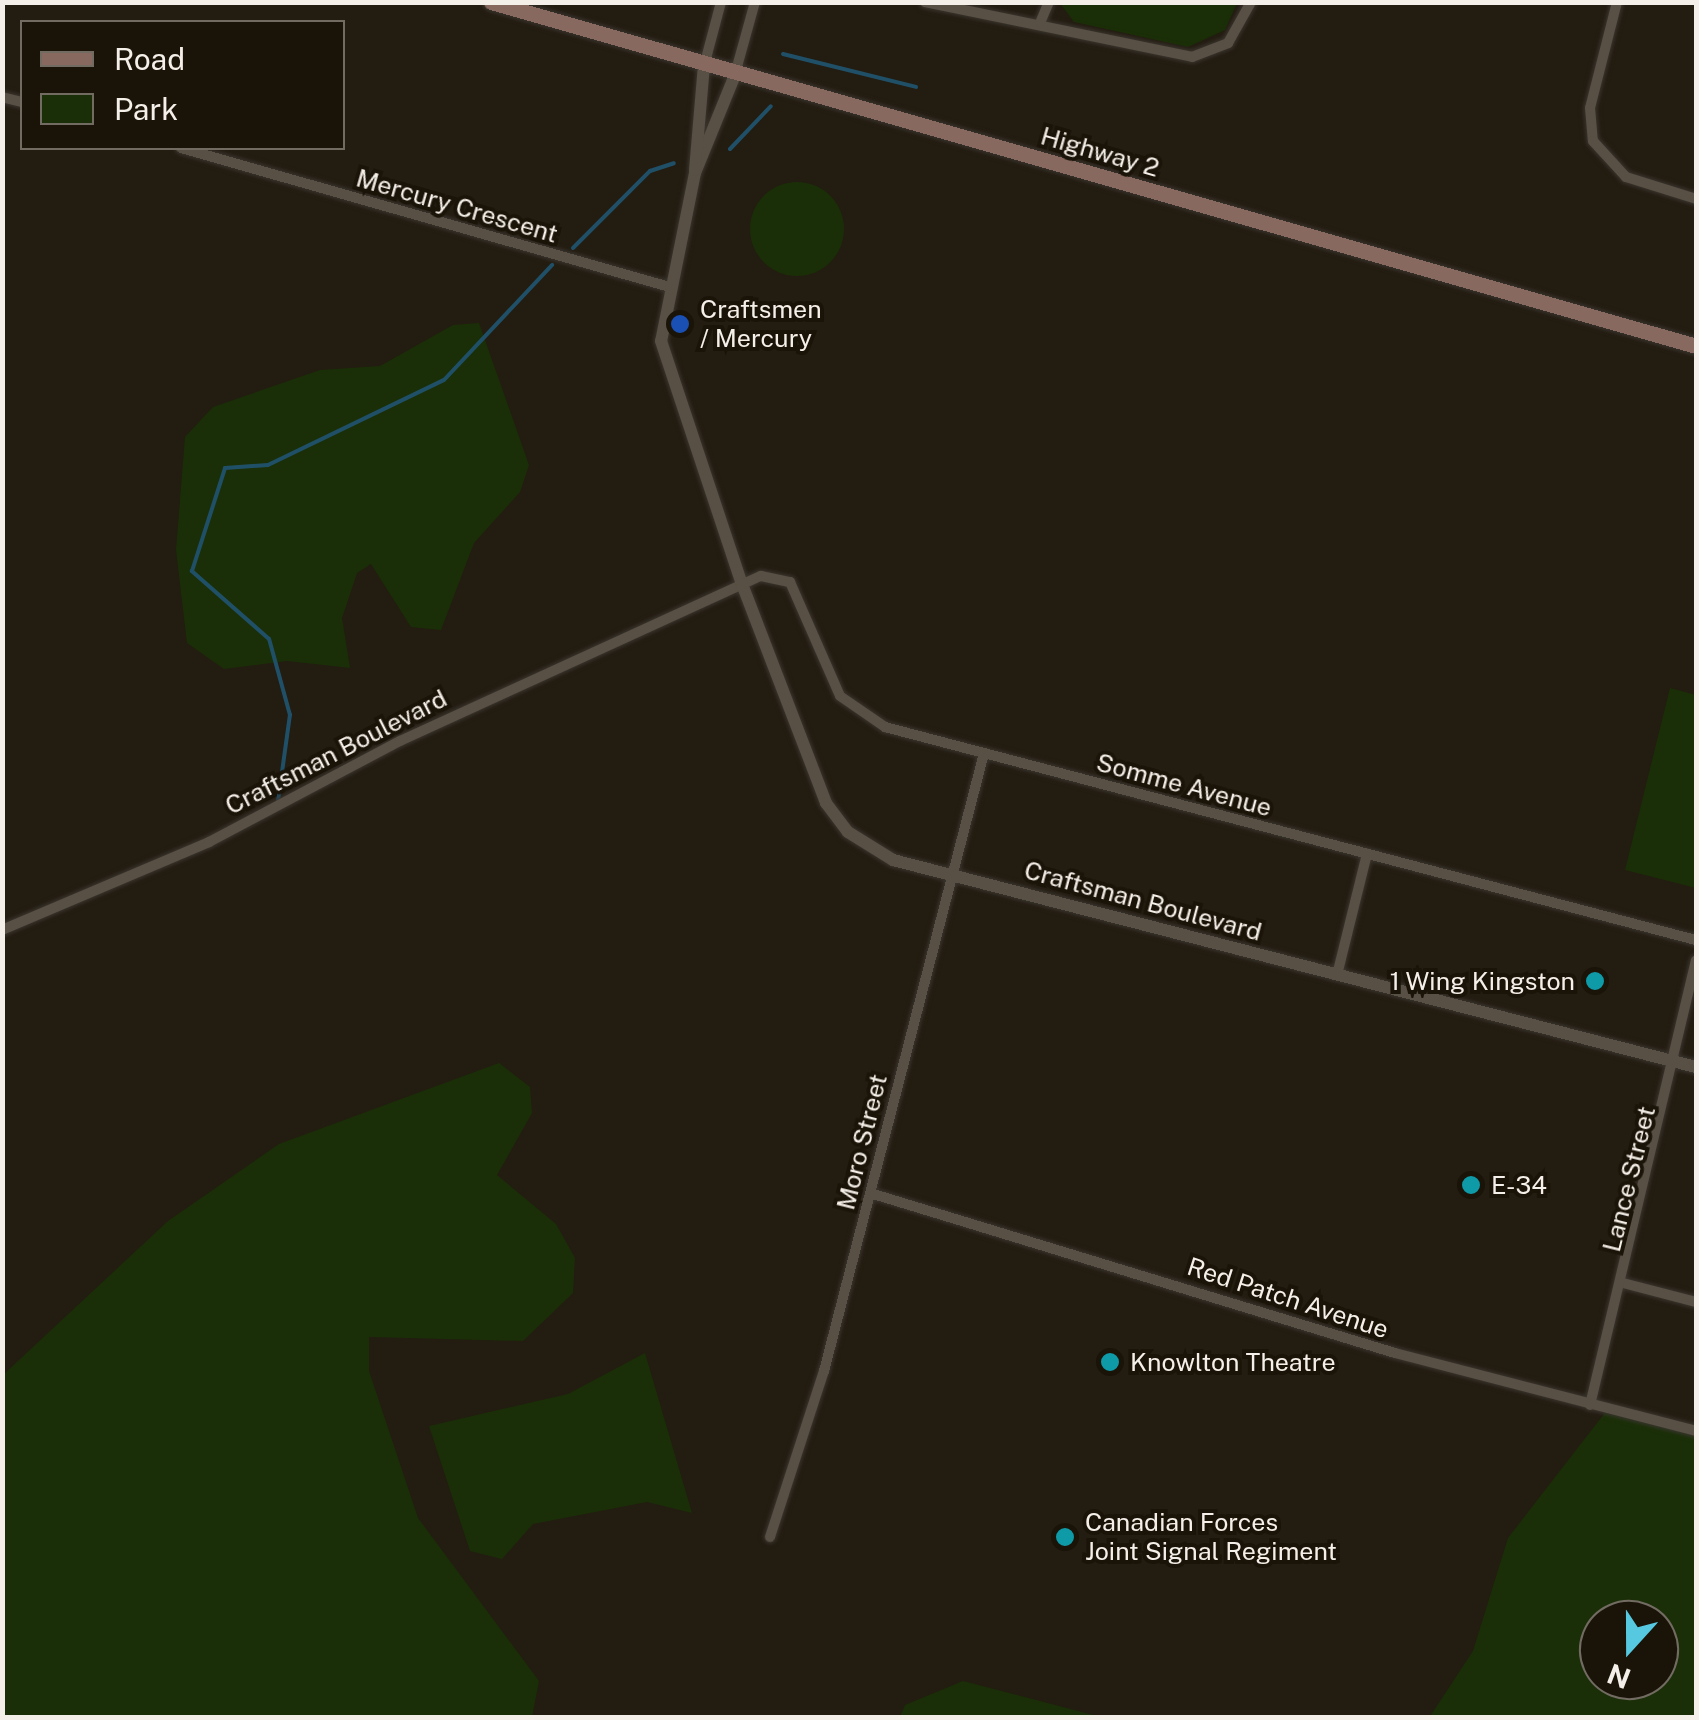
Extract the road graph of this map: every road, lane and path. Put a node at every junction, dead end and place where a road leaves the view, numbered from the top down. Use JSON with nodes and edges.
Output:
{"nodes":[{"id":1,"x":491,"y":2,"type":"edge"},
{"id":2,"x":721,"y":2,"type":"edge"},
{"id":3,"x":755,"y":2,"type":"edge"},
{"id":4,"x":926,"y":2,"type":"edge"},
{"id":5,"x":1049,"y":2,"type":"edge"},
{"id":6,"x":1251,"y":2,"type":"edge"},
{"id":7,"x":1617,"y":2,"type":"edge"},
{"id":8,"x":1040,"y":23,"type":"junction"},
{"id":9,"x":704,"y":66,"type":"junction"},
{"id":10,"x":735,"y":74,"type":"junction"},
{"id":11,"x":188,"y":150,"type":"edge"},
{"id":12,"x":695,"y":173,"type":"junction"},
{"id":13,"x":1696,"y":200,"type":"edge"},
{"id":14,"x":666,"y":286,"type":"junction"},
{"id":15,"x":1696,"y":346,"type":"edge"},
{"id":16,"x":742,"y":584,"type":"junction"},
{"id":17,"x":984,"y":753,"type":"junction"},
{"id":18,"x":1367,"y":854,"type":"junction"},
{"id":19,"x":951,"y":875,"type":"junction"},
{"id":20,"x":2,"y":930,"type":"edge"},
{"id":21,"x":1696,"y":940,"type":"edge"},
{"id":22,"x":1696,"y":960,"type":"edge"},
{"id":23,"x":1337,"y":974,"type":"junction"},
{"id":24,"x":1676,"y":1061,"type":"junction"},
{"id":25,"x":1696,"y":1067,"type":"edge"},
{"id":26,"x":870,"y":1193,"type":"junction"},
{"id":27,"x":1623,"y":1283,"type":"junction"},
{"id":28,"x":1696,"y":1302,"type":"edge"},
{"id":29,"x":1590,"y":1405,"type":"junction"},
{"id":30,"x":1696,"y":1431,"type":"edge"},
{"id":31,"x":770,"y":1537,"type":"dead end"}],
"edges":[{"from":1,"to":9,"type":"main road","name":"Highway 2"},
{"from":2,"to":9,"type":"street"},
{"from":3,"to":10,"type":"street"},
{"from":4,"to":8,"type":"street"},
{"from":5,"to":8,"type":"street"},
{"from":6,"to":8,"type":"street"},
{"from":7,"to":13,"type":"street"},
{"from":9,"to":10,"type":"main road","name":"Highway 2"},
{"from":9,"to":12,"type":"street","name":"Craftsman Boulevard"},
{"from":10,"to":12,"type":"street","name":"Craftsman Boulevard"},
{"from":10,"to":15,"type":"main road","name":"Highway 2"},
{"from":11,"to":14,"type":"street","name":"Mercury Crescent"},
{"from":12,"to":14,"type":"street","name":"Craftsman Boulevard"},
{"from":14,"to":16,"type":"street","name":"Craftsman Boulevard"},
{"from":16,"to":17,"type":"street","name":"Somme Avenue"},
{"from":16,"to":19,"type":"street","name":"Craftsman Boulevard"},
{"from":16,"to":20,"type":"street","name":"Craftsman Boulevard"},
{"from":17,"to":18,"type":"street","name":"Somme Avenue"},
{"from":17,"to":19,"type":"street","name":"Moro Street"},
{"from":18,"to":21,"type":"street","name":"Somme Avenue"},
{"from":18,"to":23,"type":"street"},
{"from":19,"to":23,"type":"street","name":"Craftsman Boulevard"},
{"from":19,"to":26,"type":"street","name":"Moro Street"},
{"from":22,"to":24,"type":"street","name":"Lance Street"},
{"from":23,"to":24,"type":"street","name":"Craftsman Boulevard"},
{"from":24,"to":25,"type":"street","name":"Craftsman Boulevard"},
{"from":24,"to":27,"type":"street","name":"Lance Street"},
{"from":26,"to":29,"type":"street","name":"Red Patch Avenue"},
{"from":26,"to":31,"type":"street","name":"Moro Street"},
{"from":27,"to":28,"type":"street"},
{"from":27,"to":29,"type":"street","name":"Lance Street"},
{"from":29,"to":30,"type":"street","name":"Red Patch Avenue"}]}
